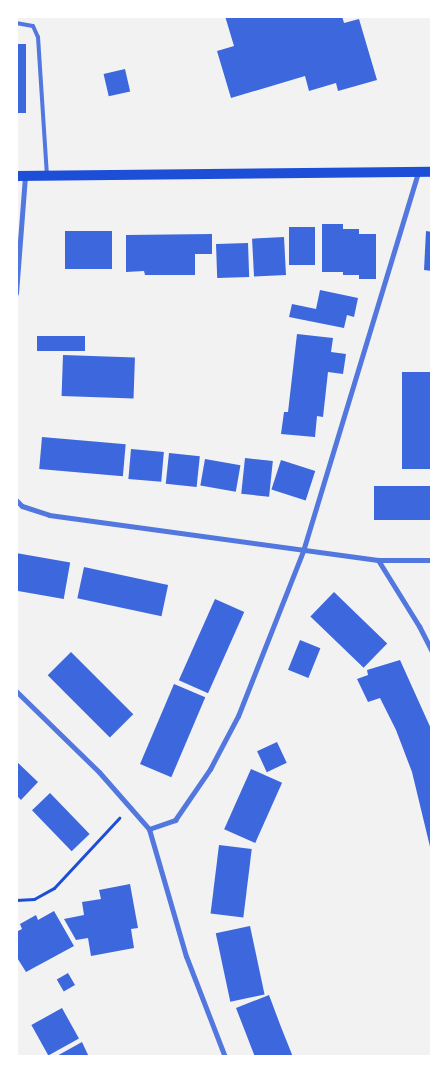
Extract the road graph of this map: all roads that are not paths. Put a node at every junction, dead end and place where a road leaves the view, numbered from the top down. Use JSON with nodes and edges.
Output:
{"nodes":[{"id":1,"x":16,"y":23,"type":"edge"},
{"id":2,"x":418,"y":172,"type":"junction"},
{"id":3,"x":432,"y":172,"type":"edge"},
{"id":4,"x":47,"y":175,"type":"junction"},
{"id":5,"x":21,"y":176,"type":"edge"},
{"id":6,"x":16,"y":293,"type":"edge"},
{"id":7,"x":16,"y":500,"type":"edge"},
{"id":8,"x":304,"y":551,"type":"junction"},
{"id":9,"x":378,"y":560,"type":"junction"},
{"id":10,"x":432,"y":560,"type":"edge"},
{"id":11,"x":432,"y":652,"type":"edge"},
{"id":12,"x":16,"y":691,"type":"edge"},
{"id":13,"x":149,"y":829,"type":"junction"},
{"id":14,"x":226,"y":1057,"type":"edge"}],
"edges":[{"from":1,"to":4,"type":"lane"},
{"from":2,"to":3,"type":"main road"},
{"from":2,"to":4,"type":"main road"},
{"from":2,"to":8,"type":"street"},
{"from":4,"to":5,"type":"main road"},
{"from":5,"to":6,"type":"street"},
{"from":7,"to":8,"type":"street"},
{"from":8,"to":9,"type":"street"},
{"from":8,"to":13,"type":"street"},
{"from":9,"to":10,"type":"street"},
{"from":9,"to":11,"type":"street"},
{"from":12,"to":13,"type":"street"},
{"from":13,"to":14,"type":"street"}]}
